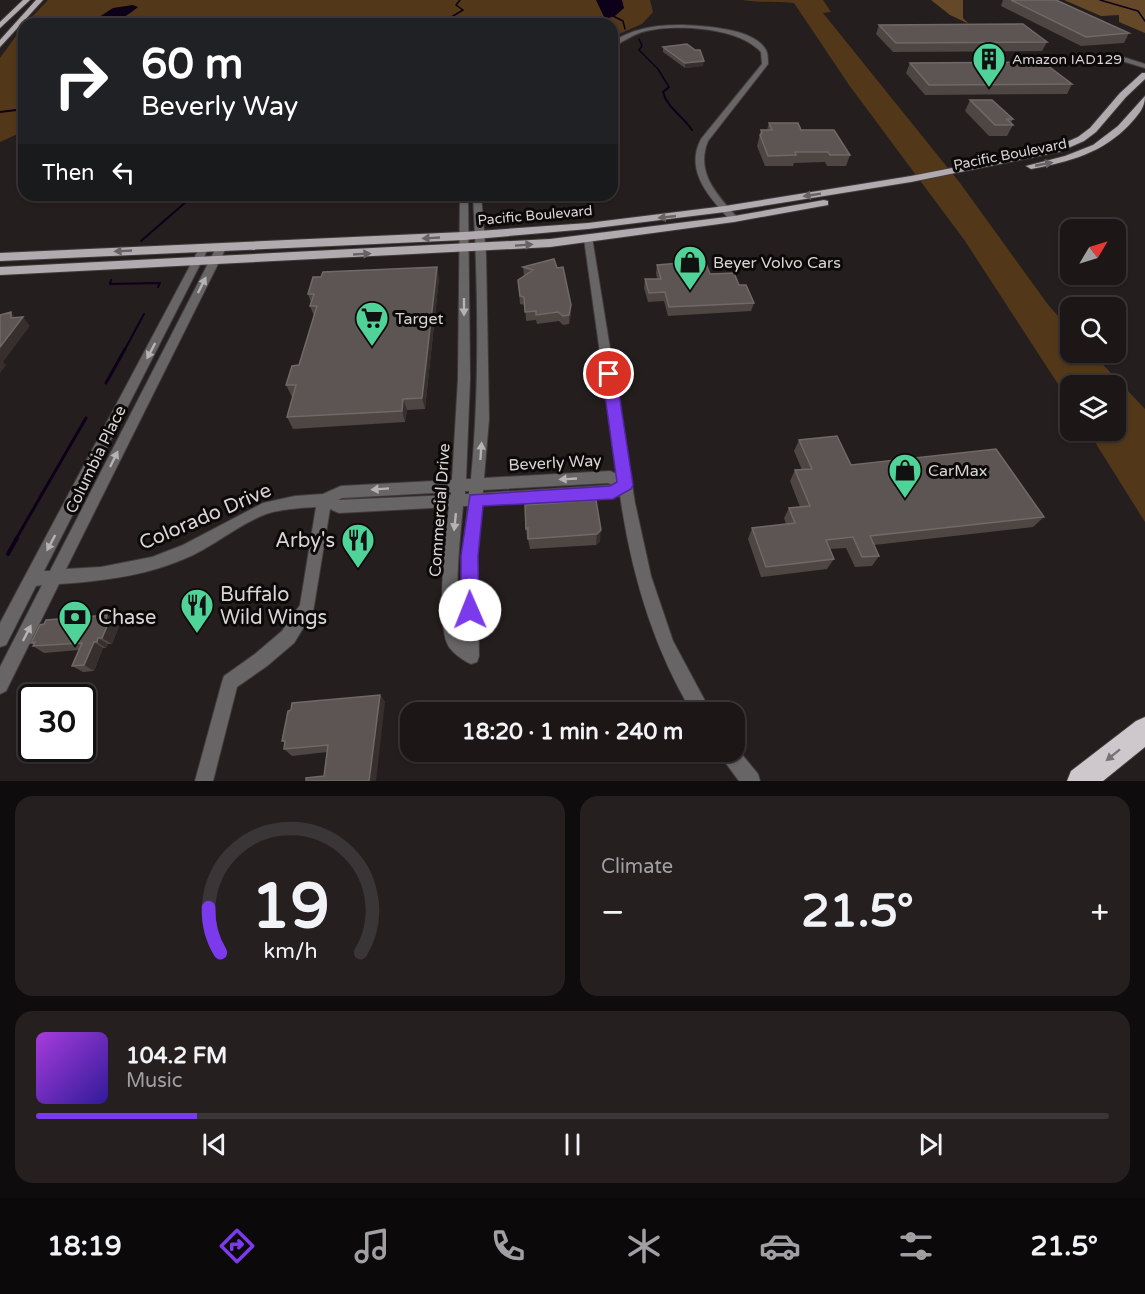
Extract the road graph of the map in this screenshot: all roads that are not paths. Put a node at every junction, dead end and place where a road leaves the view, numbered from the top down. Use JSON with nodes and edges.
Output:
{"nodes":[{"id":1,"x":27,"y":0,"type":"edge"},
{"id":2,"x":40,"y":0,"type":"edge"},
{"id":3,"x":24,"y":18,"type":"edge"},
{"id":4,"x":18,"y":25,"type":"edge"},
{"id":5,"x":0,"y":26,"type":"edge"},
{"id":6,"x":618,"y":42,"type":"edge"},
{"id":7,"x":0,"y":45,"type":"edge"},
{"id":8,"x":1099,"y":58,"type":"dead end"},
{"id":9,"x":1145,"y":66,"type":"edge"},
{"id":10,"x":1145,"y":75,"type":"edge"},
{"id":11,"x":1145,"y":99,"type":"edge"},
{"id":12,"x":962,"y":174,"type":"junction"},
{"id":13,"x":914,"y":183,"type":"junction"},
{"id":14,"x":464,"y":201,"type":"edge"},
{"id":15,"x":477,"y":201,"type":"edge"},
{"id":16,"x":725,"y":209,"type":"junction"},
{"id":17,"x":734,"y":219,"type":"junction"},
{"id":18,"x":588,"y":239,"type":"junction"},
{"id":19,"x":479,"y":241,"type":"junction"},
{"id":20,"x":464,"y":242,"type":"junction"},
{"id":21,"x":220,"y":248,"type":"junction"},
{"id":22,"x":203,"y":249,"type":"junction"},
{"id":23,"x":0,"y":257,"type":"edge"},
{"id":24,"x":214,"y":261,"type":"junction"},
{"id":25,"x":197,"y":262,"type":"junction"},
{"id":26,"x":0,"y":271,"type":"edge"},
{"id":27,"x":478,"y":483,"type":"junction"},
{"id":28,"x":459,"y":484,"type":"junction"},
{"id":29,"x":625,"y":485,"type":"junction"},
{"id":30,"x":324,"y":500,"type":"junction"},
{"id":31,"x":475,"y":500,"type":"junction"},
{"id":32,"x":457,"y":501,"type":"junction"},
{"id":33,"x":55,"y":577,"type":"junction"},
{"id":34,"x":32,"y":579,"type":"junction"},
{"id":35,"x":0,"y":639,"type":"edge"},
{"id":36,"x":0,"y":685,"type":"edge"},
{"id":37,"x":696,"y":702,"type":"edge"},
{"id":38,"x":1145,"y":730,"type":"edge"},
{"id":39,"x":736,"y":762,"type":"edge"},
{"id":40,"x":204,"y":781,"type":"edge"},
{"id":41,"x":751,"y":781,"type":"edge"},
{"id":42,"x":1081,"y":781,"type":"edge"}],
"edges":[{"from":1,"to":5,"type":"main road"},
{"from":2,"to":3,"type":"main road"},
{"from":4,"to":7,"type":"main road"},
{"from":6,"to":16,"type":"street"},
{"from":8,"to":9,"type":"street"},
{"from":10,"to":12,"type":"main road","name":"Pacific Boulevard"},
{"from":12,"to":11,"type":"main road","name":"Pacific Boulevard","one_way":true},
{"from":12,"to":13,"type":"main road","name":"Pacific Boulevard"},
{"from":13,"to":16,"type":"main road","name":"Pacific Boulevard","one_way":true},
{"from":13,"to":17,"type":"main road","name":"Pacific Boulevard"},
{"from":14,"to":20,"type":"street","name":"Commercial Drive"},
{"from":15,"to":19,"type":"street","name":"Commercial Drive"},
{"from":16,"to":17,"type":"street"},
{"from":16,"to":19,"type":"main road","name":"Pacific Boulevard","one_way":true},
{"from":17,"to":18,"type":"main road","name":"Pacific Boulevard"},
{"from":19,"to":18,"type":"main road","name":"Pacific Boulevard","one_way":true},
{"from":18,"to":29,"type":"street"},
{"from":19,"to":20,"type":"main road","name":"Pacific Boulevard"},
{"from":27,"to":19,"type":"street","name":"Commercial Drive","one_way":true},
{"from":20,"to":21,"type":"main road","name":"Pacific Boulevard","one_way":true},
{"from":24,"to":20,"type":"main road","name":"Pacific Boulevard","one_way":true},
{"from":20,"to":28,"type":"street","name":"Commercial Drive","one_way":true},
{"from":21,"to":22,"type":"main road","name":"Pacific Boulevard"},
{"from":21,"to":24,"type":"street","name":"Columbia Place"},
{"from":22,"to":23,"type":"main road","name":"Pacific Boulevard","one_way":true},
{"from":22,"to":25,"type":"street","name":"Columbia Place"},
{"from":24,"to":25,"type":"main road","name":"Pacific Boulevard"},
{"from":33,"to":24,"type":"street","name":"Columbia Place","one_way":true},
{"from":25,"to":26,"type":"main road","name":"Pacific Boulevard"},
{"from":25,"to":34,"type":"street","name":"Columbia Place","one_way":true},
{"from":27,"to":28,"type":"street","name":"Beverly Way"},
{"from":29,"to":27,"type":"street","name":"Beverly Way","one_way":true},
{"from":27,"to":31,"type":"street","name":"Commercial Drive"},
{"from":28,"to":30,"type":"street","name":"Colorado Drive","one_way":true},
{"from":28,"to":32,"type":"street","name":"Commercial Drive"},
{"from":29,"to":31,"type":"street","name":"Beverly Way"},
{"from":29,"to":37,"type":"street"},
{"from":30,"to":32,"type":"street","name":"Colorado Drive"},
{"from":30,"to":33,"type":"street","name":"Colorado Drive"},
{"from":30,"to":40,"type":"street"},
{"from":31,"to":32,"type":"street","name":"Beverly Way"},
{"from":32,"to":31,"type":"street","name":"Commercial Drive","one_way":true},
{"from":33,"to":34,"type":"street","name":"Colorado Drive"},
{"from":36,"to":33,"type":"street","name":"Columbia Place","one_way":true},
{"from":34,"to":35,"type":"street","name":"Columbia Place"},
{"from":38,"to":42,"type":"highway","one_way":true},
{"from":39,"to":41,"type":"street"}]}
